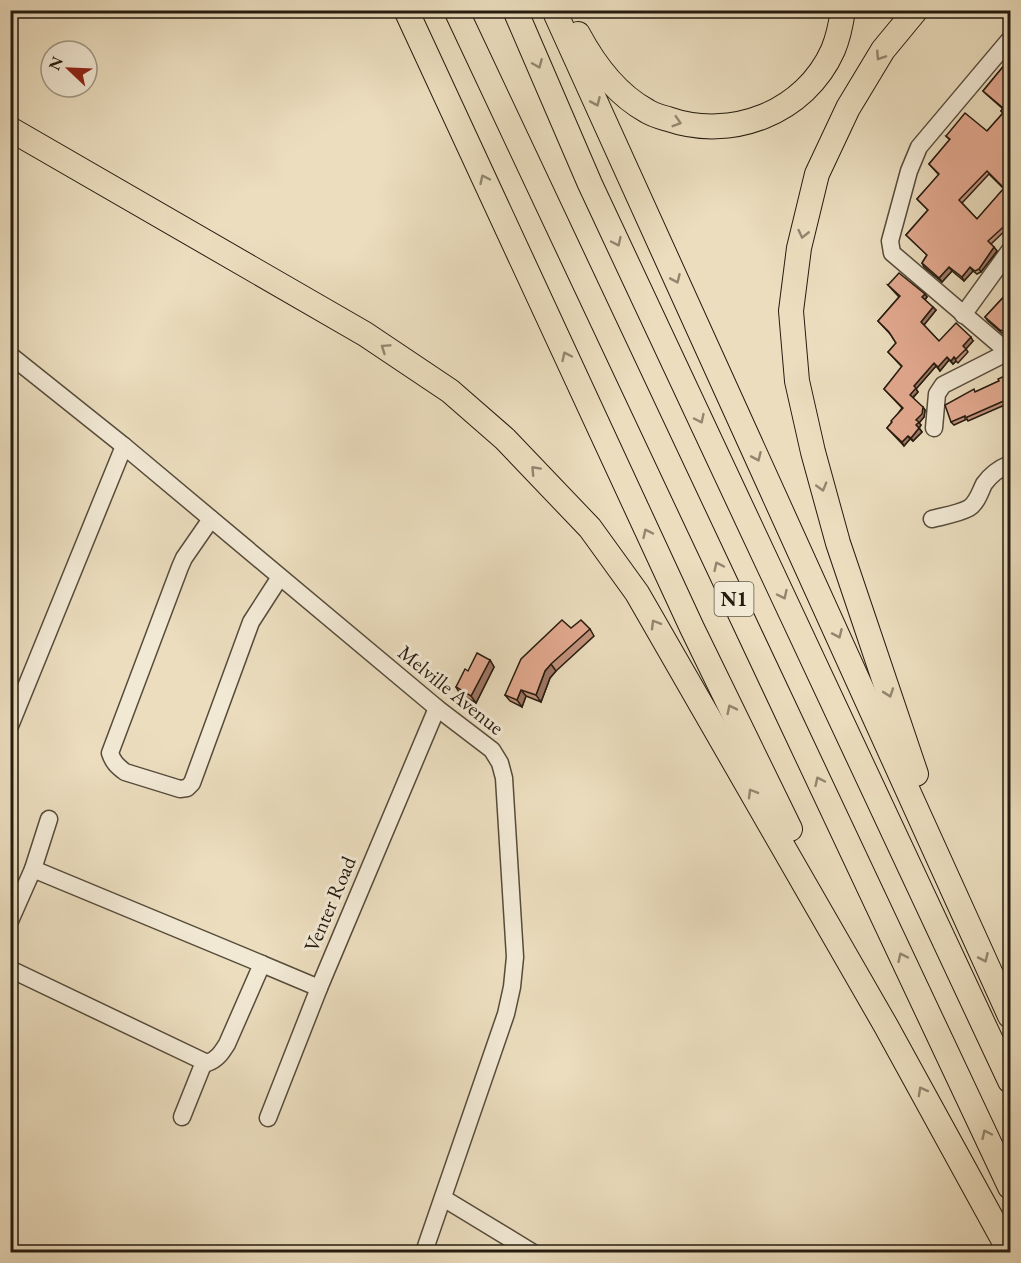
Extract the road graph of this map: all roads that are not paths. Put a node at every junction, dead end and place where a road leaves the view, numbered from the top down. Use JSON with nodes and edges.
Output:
{"nodes":[{"id":1,"x":406,"y":10,"type":"edge"},
{"id":2,"x":456,"y":10,"type":"edge"},
{"id":3,"x":515,"y":10,"type":"edge"},
{"id":4,"x":554,"y":10,"type":"edge"},
{"id":5,"x":565,"y":10,"type":"edge"},
{"id":6,"x":843,"y":10,"type":"edge"},
{"id":7,"x":916,"y":10,"type":"edge"},
{"id":8,"x":1011,"y":39,"type":"edge"},
{"id":9,"x":10,"y":129,"type":"edge"},
{"id":10,"x":1011,"y":250,"type":"edge"},
{"id":11,"x":963,"y":315,"type":"junction"},
{"id":12,"x":1009,"y":352,"type":"edge"},
{"id":13,"x":10,"y":355,"type":"edge"},
{"id":14,"x":934,"y":428,"type":"dead end"},
{"id":15,"x":124,"y":447,"type":"junction"},
{"id":16,"x":1011,"y":464,"type":"edge"},
{"id":17,"x":211,"y":519,"type":"junction"},
{"id":18,"x":932,"y":519,"type":"dead end"},
{"id":19,"x":280,"y":577,"type":"junction"},
{"id":20,"x":437,"y":708,"type":"junction"},
{"id":21,"x":10,"y":726,"type":"edge"},
{"id":22,"x":49,"y":819,"type":"dead end"},
{"id":23,"x":33,"y":869,"type":"junction"},
{"id":24,"x":961,"y":904,"type":"junction"},
{"id":25,"x":10,"y":921,"type":"edge"},
{"id":26,"x":262,"y":964,"type":"junction"},
{"id":27,"x":10,"y":969,"type":"edge"},
{"id":28,"x":319,"y":988,"type":"junction"},
{"id":29,"x":1011,"y":1016,"type":"edge"},
{"id":30,"x":886,"y":1026,"type":"junction"},
{"id":31,"x":204,"y":1062,"type":"junction"},
{"id":32,"x":1011,"y":1081,"type":"edge"},
{"id":33,"x":182,"y":1117,"type":"dead end"},
{"id":34,"x":268,"y":1118,"type":"dead end"},
{"id":35,"x":1011,"y":1187,"type":"edge"},
{"id":36,"x":443,"y":1198,"type":"junction"},
{"id":37,"x":424,"y":1252,"type":"edge"},
{"id":38,"x":532,"y":1252,"type":"edge"},
{"id":39,"x":1011,"y":1252,"type":"edge"}],
"edges":[{"from":30,"to":1,"type":"highway","one_way":true},
{"from":35,"to":2,"type":"highway","number":"N1","one_way":true},
{"from":3,"to":32,"type":"highway","number":"N1","one_way":true},
{"from":4,"to":24,"type":"highway","one_way":true},
{"from":5,"to":6,"type":"highway","one_way":true},
{"from":7,"to":24,"type":"highway","one_way":true},
{"from":8,"to":11,"type":"street"},
{"from":30,"to":9,"type":"highway","one_way":true},
{"from":10,"to":11,"type":"street"},
{"from":11,"to":12,"type":"street"},
{"from":12,"to":14,"type":"street"},
{"from":13,"to":15,"type":"street","name":"Melville Avenue"},
{"from":15,"to":17,"type":"street","name":"Melville Avenue"},
{"from":15,"to":21,"type":"street"},
{"from":16,"to":18,"type":"street"},
{"from":17,"to":19,"type":"street","name":"Melville Avenue"},
{"from":17,"to":19,"type":"street"},
{"from":19,"to":20,"type":"street","name":"Melville Avenue"},
{"from":20,"to":28,"type":"street","name":"Venter Road"},
{"from":20,"to":36,"type":"street","name":"Melville Avenue"},
{"from":22,"to":23,"type":"street"},
{"from":23,"to":25,"type":"street"},
{"from":23,"to":26,"type":"street"},
{"from":24,"to":29,"type":"highway","one_way":true},
{"from":26,"to":28,"type":"street"},
{"from":26,"to":31,"type":"street"},
{"from":27,"to":31,"type":"street"},
{"from":28,"to":34,"type":"street","name":"Venter Road"},
{"from":39,"to":30,"type":"highway","one_way":true},
{"from":31,"to":33,"type":"street"},
{"from":36,"to":37,"type":"street","name":"Melville Avenue"},
{"from":36,"to":38,"type":"street"}]}
